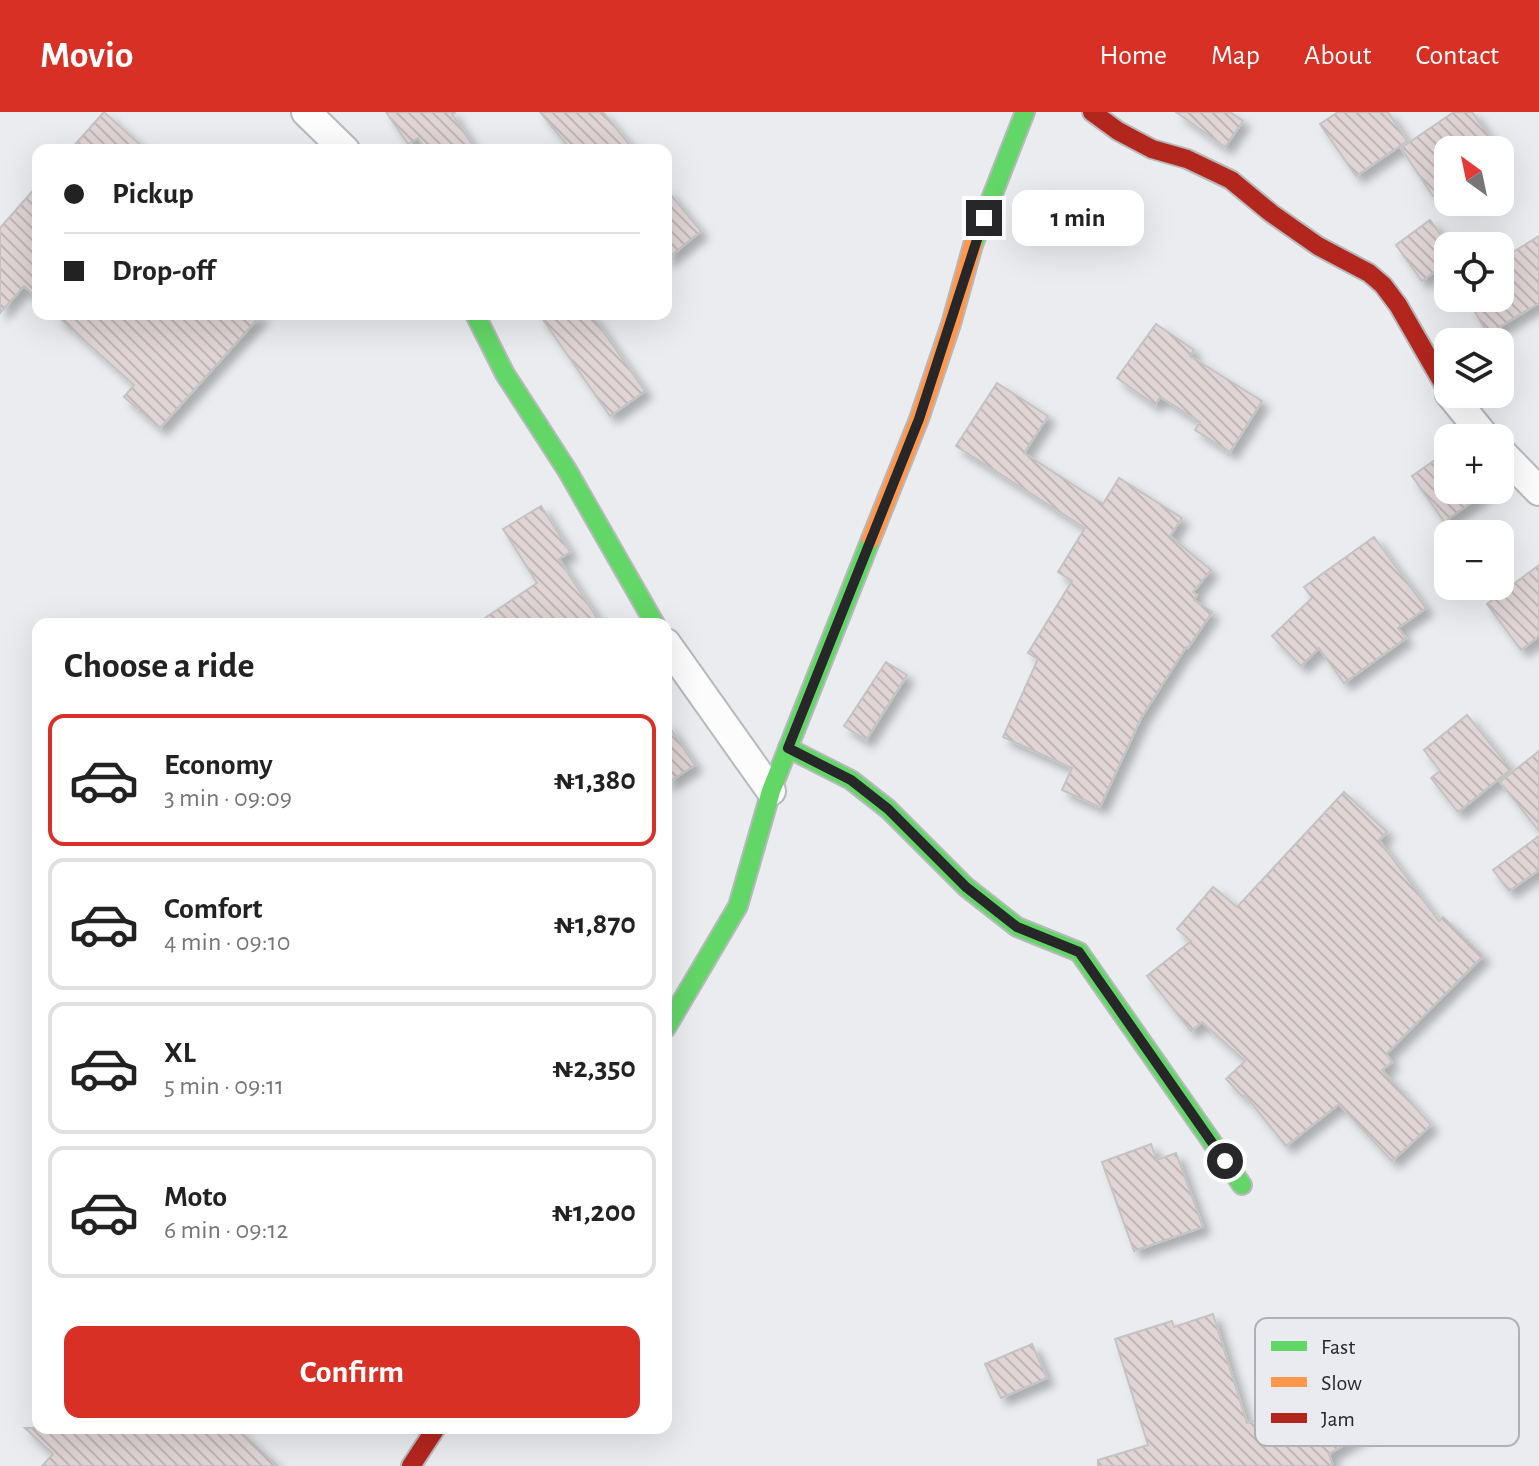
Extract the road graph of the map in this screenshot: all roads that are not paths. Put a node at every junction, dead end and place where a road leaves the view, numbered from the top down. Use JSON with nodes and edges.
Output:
{"nodes":[{"id":1,"x":306,"y":112,"type":"edge"},
{"id":2,"x":1025,"y":112,"type":"edge"},
{"id":3,"x":1092,"y":112,"type":"edge"},
{"id":4,"x":339,"y":144,"type":"edge"},
{"id":5,"x":478,"y":320,"type":"edge"},
{"id":6,"x":1434,"y":367,"type":"edge"},
{"id":7,"x":1461,"y":408,"type":"edge"},
{"id":8,"x":1474,"y":424,"type":"edge"},
{"id":9,"x":1514,"y":465,"type":"edge"},
{"id":10,"x":1539,"y":491,"type":"edge"},
{"id":11,"x":652,"y":618,"type":"edge"},
{"id":12,"x":672,"y":651,"type":"edge"},
{"id":13,"x":788,"y":748,"type":"junction"},
{"id":14,"x":771,"y":791,"type":"junction"},
{"id":15,"x":672,"y":1018,"type":"edge"},
{"id":16,"x":1242,"y":1185,"type":"dead end"},
{"id":17,"x":432,"y":1434,"type":"edge"},
{"id":18,"x":411,"y":1466,"type":"edge"}],
"edges":[{"from":1,"to":4,"type":"street"},
{"from":2,"to":13,"type":"street"},
{"from":3,"to":6,"type":"street"},
{"from":5,"to":11,"type":"street"},
{"from":7,"to":8,"type":"street"},
{"from":9,"to":10,"type":"street"},
{"from":12,"to":14,"type":"street"},
{"from":13,"to":14,"type":"street"},
{"from":13,"to":16,"type":"street"},
{"from":14,"to":15,"type":"street"},
{"from":17,"to":18,"type":"street"}]}
